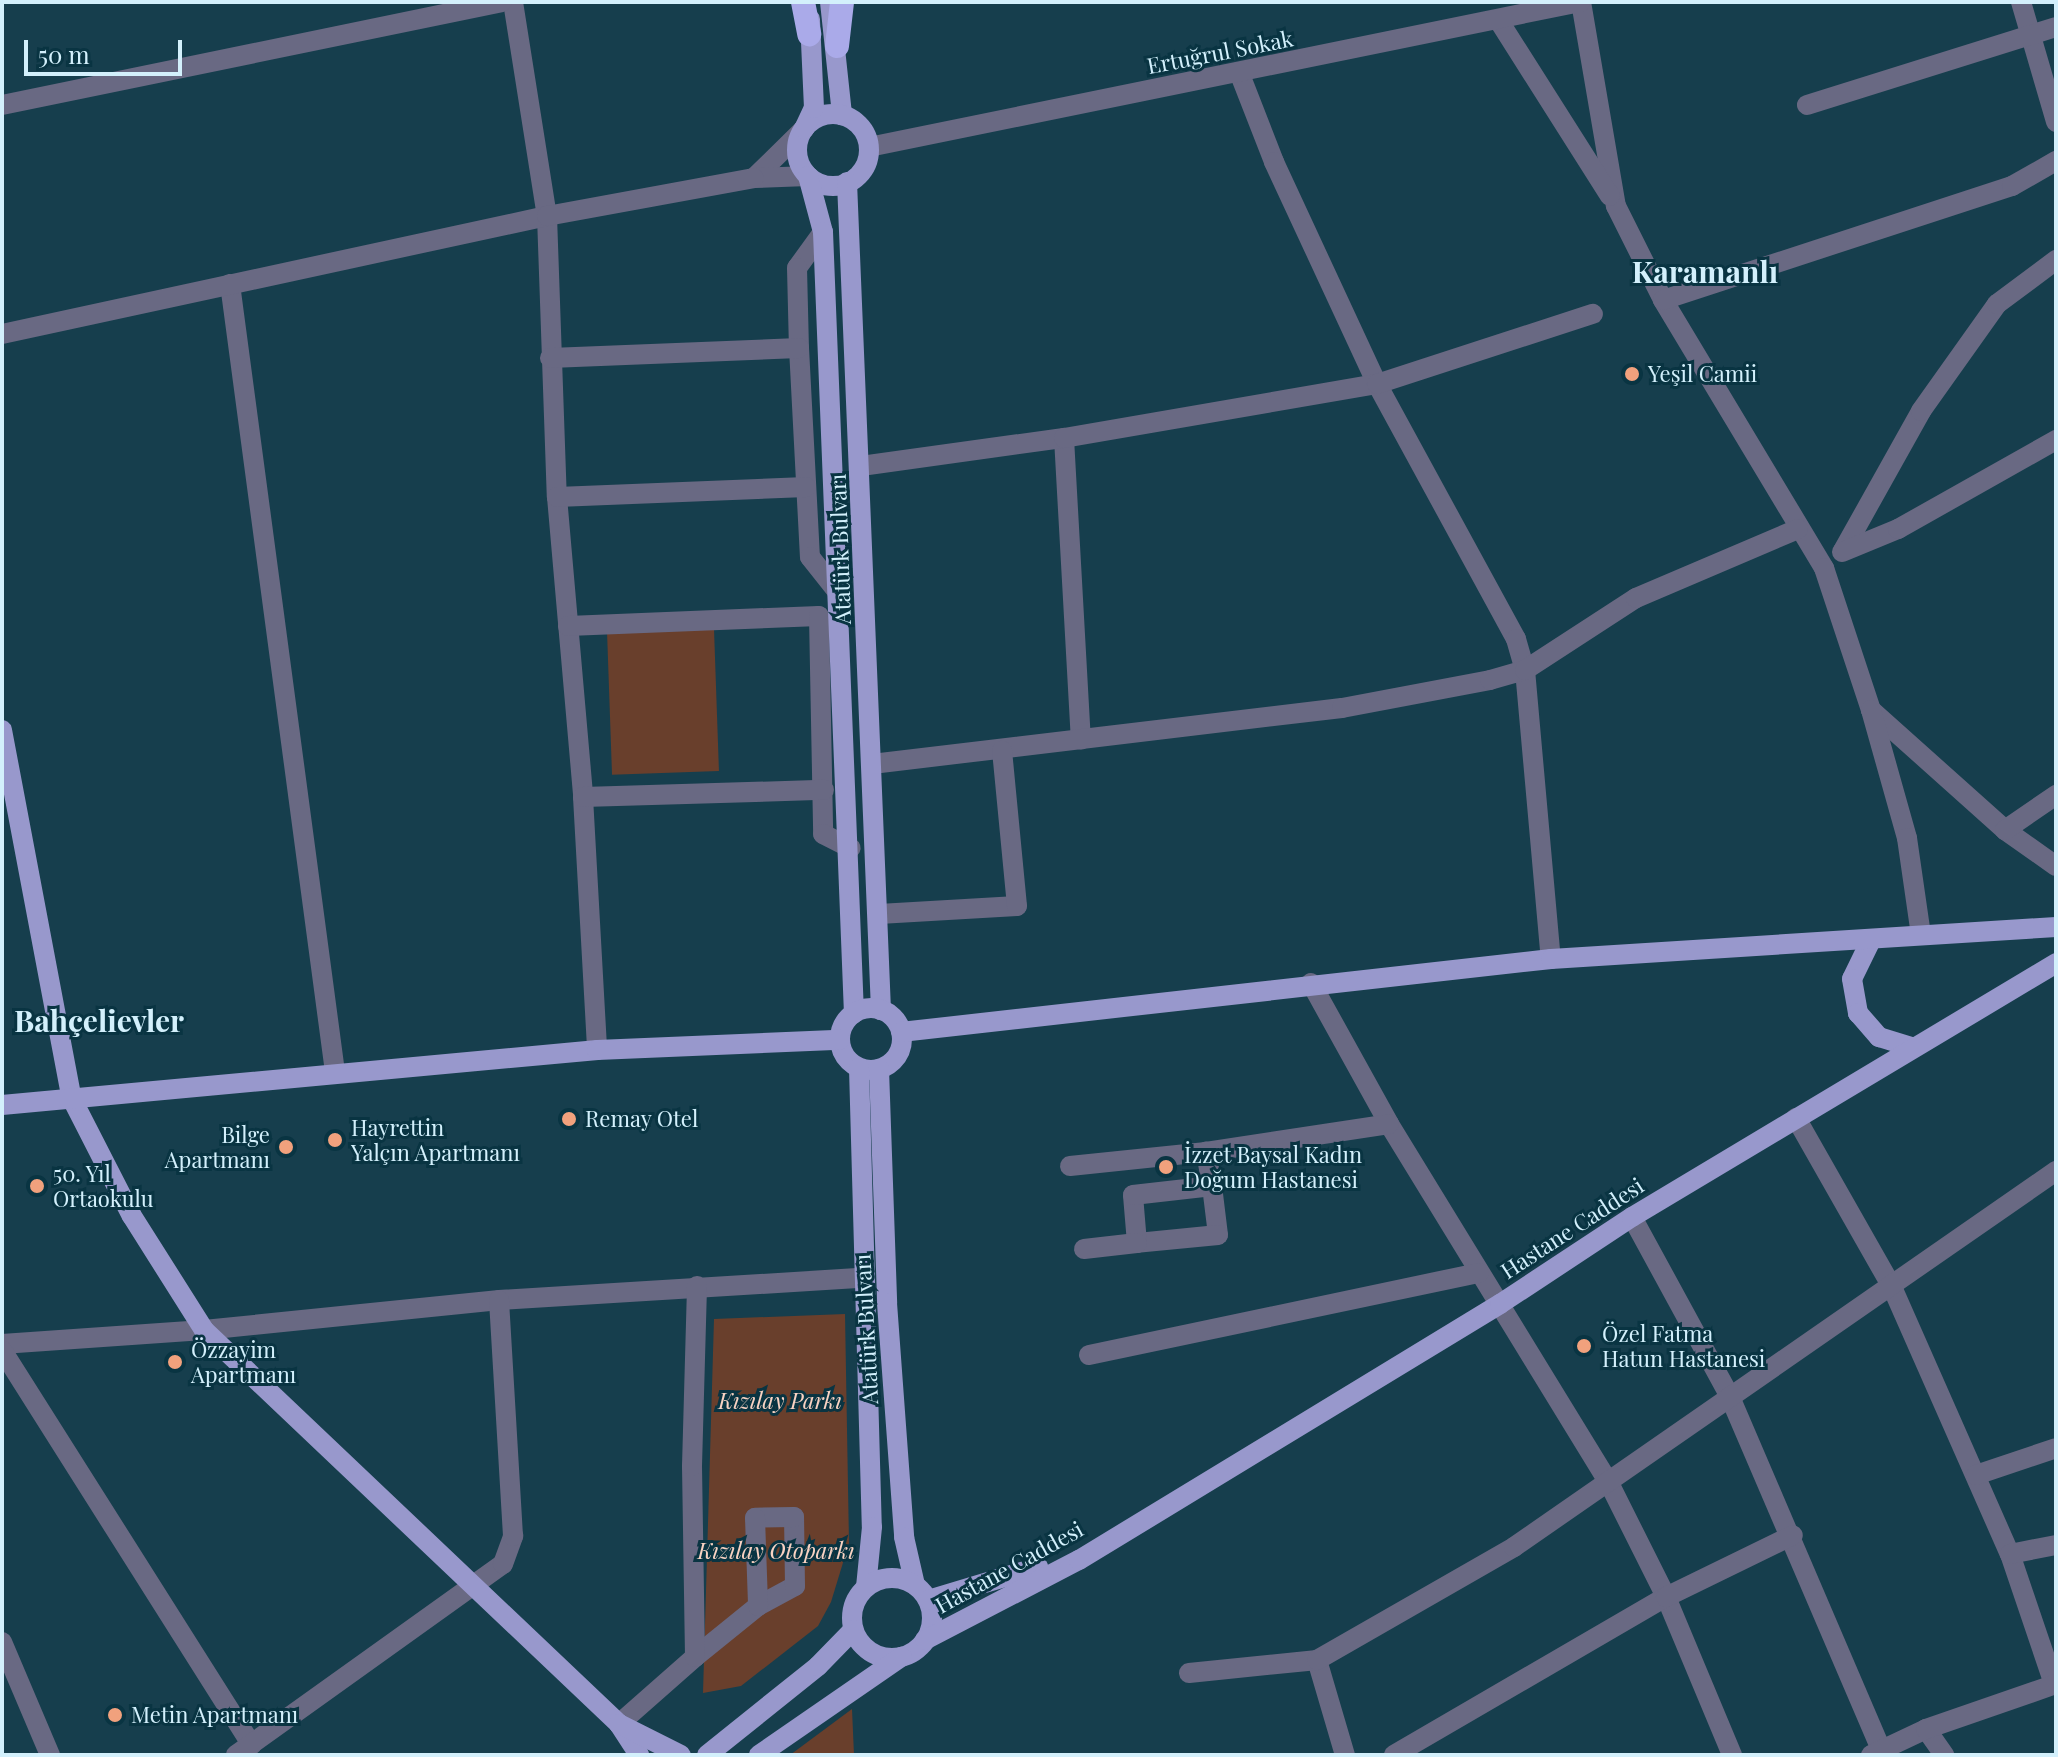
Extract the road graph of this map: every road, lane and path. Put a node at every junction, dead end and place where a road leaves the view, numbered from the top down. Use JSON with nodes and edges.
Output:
{"nodes":[{"id":1,"x":502,"y":2,"type":"edge"},
{"id":2,"x":513,"y":2,"type":"edge"},
{"id":3,"x":803,"y":2,"type":"edge"},
{"id":4,"x":810,"y":2,"type":"edge"},
{"id":5,"x":830,"y":2,"type":"edge"},
{"id":6,"x":842,"y":2,"type":"edge"},
{"id":7,"x":1581,"y":2,"type":"edge"},
{"id":8,"x":2021,"y":2,"type":"edge"},
{"id":9,"x":1499,"y":21,"type":"junction"},
{"id":10,"x":2056,"y":27,"type":"edge"},
{"id":11,"x":809,"y":34,"type":"junction"},
{"id":12,"x":2031,"y":35,"type":"junction"},
{"id":13,"x":837,"y":46,"type":"junction"},
{"id":14,"x":1239,"y":72,"type":"junction"},
{"id":15,"x":2,"y":105,"type":"edge"},
{"id":16,"x":1807,"y":105,"type":"dead end"},
{"id":17,"x":842,"y":115,"type":"junction"},
{"id":18,"x":2056,"y":122,"type":"edge"},
{"id":19,"x":804,"y":129,"type":"junction"},
{"id":20,"x":869,"y":147,"type":"junction"},
{"id":21,"x":2056,"y":161,"type":"edge"},
{"id":22,"x":808,"y":176,"type":"junction"},
{"id":23,"x":754,"y":178,"type":"junction"},
{"id":24,"x":847,"y":182,"type":"junction"},
{"id":25,"x":1616,"y":206,"type":"junction"},
{"id":26,"x":547,"y":216,"type":"junction"},
{"id":27,"x":823,"y":232,"type":"junction"},
{"id":28,"x":2056,"y":260,"type":"edge"},
{"id":29,"x":230,"y":284,"type":"junction"},
{"id":30,"x":1663,"y":300,"type":"junction"},
{"id":31,"x":1593,"y":314,"type":"dead end"},
{"id":32,"x":2,"y":334,"type":"edge"},
{"id":33,"x":799,"y":348,"type":"junction"},
{"id":34,"x":550,"y":358,"type":"junction"},
{"id":35,"x":1377,"y":384,"type":"junction"},
{"id":36,"x":1064,"y":438,"type":"junction"},
{"id":37,"x":2056,"y":440,"type":"edge"},
{"id":38,"x":861,"y":466,"type":"junction"},
{"id":39,"x":806,"y":487,"type":"junction"},
{"id":40,"x":557,"y":497,"type":"junction"},
{"id":41,"x":1798,"y":529,"type":"junction"},
{"id":42,"x":1844,"y":549,"type":"junction"},
{"id":43,"x":1824,"y":568,"type":"junction"},
{"id":44,"x":840,"y":595,"type":"junction"},
{"id":45,"x":568,"y":626,"type":"junction"},
{"id":46,"x":1525,"y":670,"type":"junction"},
{"id":47,"x":1871,"y":710,"type":"junction"},
{"id":48,"x":2,"y":730,"type":"edge"},
{"id":49,"x":1081,"y":740,"type":"junction"},
{"id":50,"x":1002,"y":751,"type":"junction"},
{"id":51,"x":872,"y":764,"type":"junction"},
{"id":52,"x":824,"y":790,"type":"junction"},
{"id":53,"x":2056,"y":795,"type":"edge"},
{"id":54,"x":583,"y":797,"type":"junction"},
{"id":55,"x":2005,"y":830,"type":"junction"},
{"id":56,"x":851,"y":848,"type":"junction"},
{"id":57,"x":2056,"y":866,"type":"edge"},
{"id":58,"x":879,"y":914,"type":"junction"},
{"id":59,"x":2056,"y":927,"type":"edge"},
{"id":60,"x":1921,"y":935,"type":"junction"},
{"id":61,"x":1871,"y":940,"type":"junction"},
{"id":62,"x":2056,"y":952,"type":"edge"},
{"id":63,"x":1551,"y":959,"type":"junction"},
{"id":64,"x":2049,"y":967,"type":"edge"},
{"id":65,"x":1311,"y":983,"type":"junction"},
{"id":66,"x":881,"y":1010,"type":"junction"},
{"id":67,"x":854,"y":1013,"type":"junction"},
{"id":68,"x":901,"y":1032,"type":"junction"},
{"id":69,"x":840,"y":1040,"type":"junction"},
{"id":70,"x":1911,"y":1047,"type":"junction"},
{"id":71,"x":597,"y":1050,"type":"junction"},
{"id":72,"x":869,"y":1068,"type":"junction"},
{"id":73,"x":335,"y":1072,"type":"junction"},
{"id":74,"x":72,"y":1099,"type":"junction"},
{"id":75,"x":2,"y":1105,"type":"edge"},
{"id":76,"x":1796,"y":1118,"type":"junction"},
{"id":77,"x":1389,"y":1124,"type":"junction"},
{"id":78,"x":1206,"y":1152,"type":"junction"},
{"id":79,"x":1070,"y":1166,"type":"dead end"},
{"id":80,"x":2056,"y":1171,"type":"edge"},
{"id":81,"x":1212,"y":1186,"type":"junction"},
{"id":82,"x":1632,"y":1217,"type":"junction"},
{"id":83,"x":1137,"y":1243,"type":"junction"},
{"id":84,"x":1084,"y":1249,"type":"dead end"},
{"id":85,"x":1478,"y":1273,"type":"junction"},
{"id":86,"x":861,"y":1278,"type":"junction"},
{"id":87,"x":697,"y":1286,"type":"junction"},
{"id":88,"x":1892,"y":1287,"type":"junction"},
{"id":89,"x":499,"y":1300,"type":"junction"},
{"id":90,"x":1500,"y":1304,"type":"junction"},
{"id":91,"x":204,"y":1330,"type":"junction"},
{"id":92,"x":2,"y":1347,"type":"edge"},
{"id":93,"x":1089,"y":1355,"type":"dead end"},
{"id":94,"x":1730,"y":1397,"type":"junction"},
{"id":95,"x":2056,"y":1448,"type":"edge"},
{"id":96,"x":1976,"y":1475,"type":"junction"},
{"id":97,"x":1609,"y":1483,"type":"junction"},
{"id":98,"x":1115,"y":1535,"type":"junction"},
{"id":99,"x":1793,"y":1535,"type":"junction"},
{"id":100,"x":2056,"y":1545,"type":"edge"},
{"id":101,"x":2010,"y":1554,"type":"junction"},
{"id":102,"x":470,"y":1585,"type":"junction"},
{"id":103,"x":866,"y":1587,"type":"junction"},
{"id":104,"x":921,"y":1592,"type":"junction"},
{"id":105,"x":1666,"y":1597,"type":"junction"},
{"id":106,"x":758,"y":1606,"type":"dead end"},
{"id":107,"x":853,"y":1630,"type":"junction"},
{"id":108,"x":925,"y":1640,"type":"junction"},
{"id":109,"x":2,"y":1642,"type":"edge"},
{"id":110,"x":695,"y":1657,"type":"junction"},
{"id":111,"x":901,"y":1657,"type":"junction"},
{"id":112,"x":1317,"y":1660,"type":"junction"},
{"id":113,"x":1189,"y":1673,"type":"dead end"},
{"id":114,"x":12,"y":1681,"type":"edge"},
{"id":115,"x":2055,"y":1684,"type":"edge"},
{"id":116,"x":619,"y":1724,"type":"junction"},
{"id":117,"x":1926,"y":1729,"type":"junction"},
{"id":118,"x":244,"y":1750,"type":"edge"},
{"id":119,"x":1876,"y":1752,"type":"edge"},
{"id":120,"x":50,"y":1755,"type":"edge"},
{"id":121,"x":639,"y":1755,"type":"edge"},
{"id":122,"x":681,"y":1755,"type":"edge"},
{"id":123,"x":707,"y":1755,"type":"edge"},
{"id":124,"x":759,"y":1755,"type":"edge"},
{"id":125,"x":1345,"y":1755,"type":"edge"},
{"id":126,"x":1394,"y":1755,"type":"edge"},
{"id":127,"x":1732,"y":1755,"type":"edge"},
{"id":128,"x":1944,"y":1755,"type":"edge"}],
"edges":[{"from":1,"to":15,"type":"street"},
{"from":2,"to":26,"type":"street"},
{"from":3,"to":11,"type":"highway"},
{"from":4,"to":11,"type":"main road"},
{"from":5,"to":13,"type":"main road"},
{"from":6,"to":13,"type":"highway"},
{"from":7,"to":9,"type":"street","name":"Ertuğrul Sokak"},
{"from":7,"to":25,"type":"street"},
{"from":8,"to":12,"type":"street"},
{"from":9,"to":14,"type":"street","name":"Ertuğrul Sokak"},
{"from":9,"to":25,"type":"street"},
{"from":10,"to":12,"type":"street"},
{"from":11,"to":19,"type":"main road"},
{"from":12,"to":16,"type":"street"},
{"from":12,"to":18,"type":"street"},
{"from":13,"to":17,"type":"main road"},
{"from":14,"to":20,"type":"street","name":"Ertuğrul Sokak"},
{"from":14,"to":35,"type":"street"},
{"from":17,"to":19,"type":"main road"},
{"from":17,"to":20,"type":"main road"},
{"from":19,"to":22,"type":"main road"},
{"from":19,"to":23,"type":"street"},
{"from":20,"to":24,"type":"main road"},
{"from":21,"to":30,"type":"street"},
{"from":22,"to":23,"type":"street"},
{"from":22,"to":24,"type":"main road"},
{"from":22,"to":27,"type":"main road","name":"Atatürk Bulvarı"},
{"from":23,"to":26,"type":"street"},
{"from":24,"to":38,"type":"main road","name":"Atatürk Bulvarı"},
{"from":25,"to":30,"type":"street"},
{"from":26,"to":29,"type":"street"},
{"from":26,"to":34,"type":"street"},
{"from":27,"to":33,"type":"street"},
{"from":27,"to":44,"type":"main road","name":"Atatürk Bulvarı"},
{"from":28,"to":42,"type":"street"},
{"from":29,"to":32,"type":"street"},
{"from":29,"to":73,"type":"street"},
{"from":30,"to":41,"type":"street"},
{"from":31,"to":35,"type":"street"},
{"from":33,"to":34,"type":"street"},
{"from":33,"to":39,"type":"street"},
{"from":34,"to":40,"type":"street"},
{"from":35,"to":36,"type":"street"},
{"from":35,"to":46,"type":"street"},
{"from":36,"to":38,"type":"street"},
{"from":36,"to":49,"type":"street"},
{"from":37,"to":42,"type":"street"},
{"from":38,"to":51,"type":"main road","name":"Atatürk Bulvarı"},
{"from":39,"to":40,"type":"street"},
{"from":39,"to":44,"type":"street"},
{"from":40,"to":45,"type":"street"},
{"from":41,"to":43,"type":"street"},
{"from":41,"to":46,"type":"street"},
{"from":42,"to":43,"type":"street"},
{"from":43,"to":47,"type":"street"},
{"from":44,"to":56,"type":"main road","name":"Atatürk Bulvarı"},
{"from":45,"to":52,"type":"street"},
{"from":45,"to":54,"type":"street"},
{"from":46,"to":49,"type":"street"},
{"from":46,"to":63,"type":"street"},
{"from":47,"to":55,"type":"street"},
{"from":47,"to":60,"type":"street"},
{"from":48,"to":74,"type":"main road"},
{"from":49,"to":50,"type":"street"},
{"from":50,"to":51,"type":"street"},
{"from":50,"to":58,"type":"street"},
{"from":51,"to":58,"type":"main road","name":"Atatürk Bulvarı"},
{"from":52,"to":54,"type":"street"},
{"from":52,"to":56,"type":"street"},
{"from":53,"to":55,"type":"street"},
{"from":54,"to":71,"type":"street"},
{"from":55,"to":57,"type":"street"},
{"from":56,"to":67,"type":"main road","name":"Atatürk Bulvarı"},
{"from":58,"to":66,"type":"main road","name":"Atatürk Bulvarı"},
{"from":59,"to":60,"type":"main road"},
{"from":60,"to":61,"type":"main road"},
{"from":61,"to":63,"type":"main road"},
{"from":61,"to":70,"type":"main road"},
{"from":62,"to":64,"type":"main road"},
{"from":63,"to":65,"type":"main road"},
{"from":64,"to":70,"type":"main road","name":"Hastane Caddesi"},
{"from":65,"to":68,"type":"main road"},
{"from":65,"to":77,"type":"street"},
{"from":66,"to":67,"type":"main road"},
{"from":66,"to":68,"type":"main road"},
{"from":67,"to":69,"type":"main road"},
{"from":68,"to":72,"type":"main road"},
{"from":69,"to":71,"type":"main road"},
{"from":69,"to":72,"type":"main road"},
{"from":70,"to":76,"type":"main road","name":"Hastane Caddesi"},
{"from":71,"to":73,"type":"main road"},
{"from":72,"to":86,"type":"main road","name":"Atatürk Bulvarı"},
{"from":72,"to":104,"type":"main road","name":"Atatürk Bulvarı"},
{"from":73,"to":74,"type":"main road"},
{"from":74,"to":75,"type":"main road"},
{"from":74,"to":91,"type":"main road"},
{"from":76,"to":82,"type":"main road","name":"Hastane Caddesi"},
{"from":76,"to":88,"type":"street"},
{"from":77,"to":78,"type":"street"},
{"from":77,"to":85,"type":"street"},
{"from":78,"to":79,"type":"street"},
{"from":78,"to":81,"type":"street"},
{"from":80,"to":88,"type":"street"},
{"from":81,"to":83,"type":"street"},
{"from":81,"to":83,"type":"street"},
{"from":82,"to":90,"type":"main road","name":"Hastane Caddesi"},
{"from":82,"to":94,"type":"street"},
{"from":83,"to":84,"type":"street"},
{"from":85,"to":90,"type":"street"},
{"from":85,"to":93,"type":"street"},
{"from":86,"to":87,"type":"street"},
{"from":86,"to":103,"type":"main road","name":"Atatürk Bulvarı"},
{"from":87,"to":89,"type":"street"},
{"from":87,"to":110,"type":"street"},
{"from":88,"to":94,"type":"street"},
{"from":88,"to":96,"type":"street"},
{"from":89,"to":91,"type":"street"},
{"from":89,"to":102,"type":"street"},
{"from":90,"to":97,"type":"street"},
{"from":90,"to":98,"type":"main road","name":"Hastane Caddesi"},
{"from":91,"to":92,"type":"street"},
{"from":91,"to":102,"type":"main road"},
{"from":92,"to":118,"type":"street"},
{"from":94,"to":97,"type":"street"},
{"from":94,"to":99,"type":"street"},
{"from":95,"to":96,"type":"street"},
{"from":96,"to":101,"type":"street"},
{"from":97,"to":105,"type":"street"},
{"from":97,"to":112,"type":"street"},
{"from":98,"to":104,"type":"main road","name":"Hastane Caddesi"},
{"from":98,"to":108,"type":"main road","name":"Hastane Caddesi"},
{"from":99,"to":105,"type":"street"},
{"from":99,"to":119,"type":"street"},
{"from":100,"to":101,"type":"street"},
{"from":101,"to":115,"type":"street"},
{"from":102,"to":116,"type":"main road"},
{"from":102,"to":118,"type":"street"},
{"from":103,"to":104,"type":"main road"},
{"from":103,"to":107,"type":"main road"},
{"from":104,"to":108,"type":"main road"},
{"from":105,"to":126,"type":"street"},
{"from":105,"to":127,"type":"street"},
{"from":106,"to":110,"type":"street"},
{"from":107,"to":111,"type":"main road"},
{"from":107,"to":123,"type":"main road"},
{"from":108,"to":111,"type":"main road"},
{"from":109,"to":114,"type":"street"},
{"from":110,"to":116,"type":"street"},
{"from":111,"to":124,"type":"main road"},
{"from":112,"to":113,"type":"street"},
{"from":112,"to":125,"type":"street"},
{"from":114,"to":120,"type":"street"},
{"from":115,"to":117,"type":"street"},
{"from":116,"to":121,"type":"main road"},
{"from":116,"to":122,"type":"main road"},
{"from":117,"to":119,"type":"street"},
{"from":117,"to":128,"type":"street"}]}
